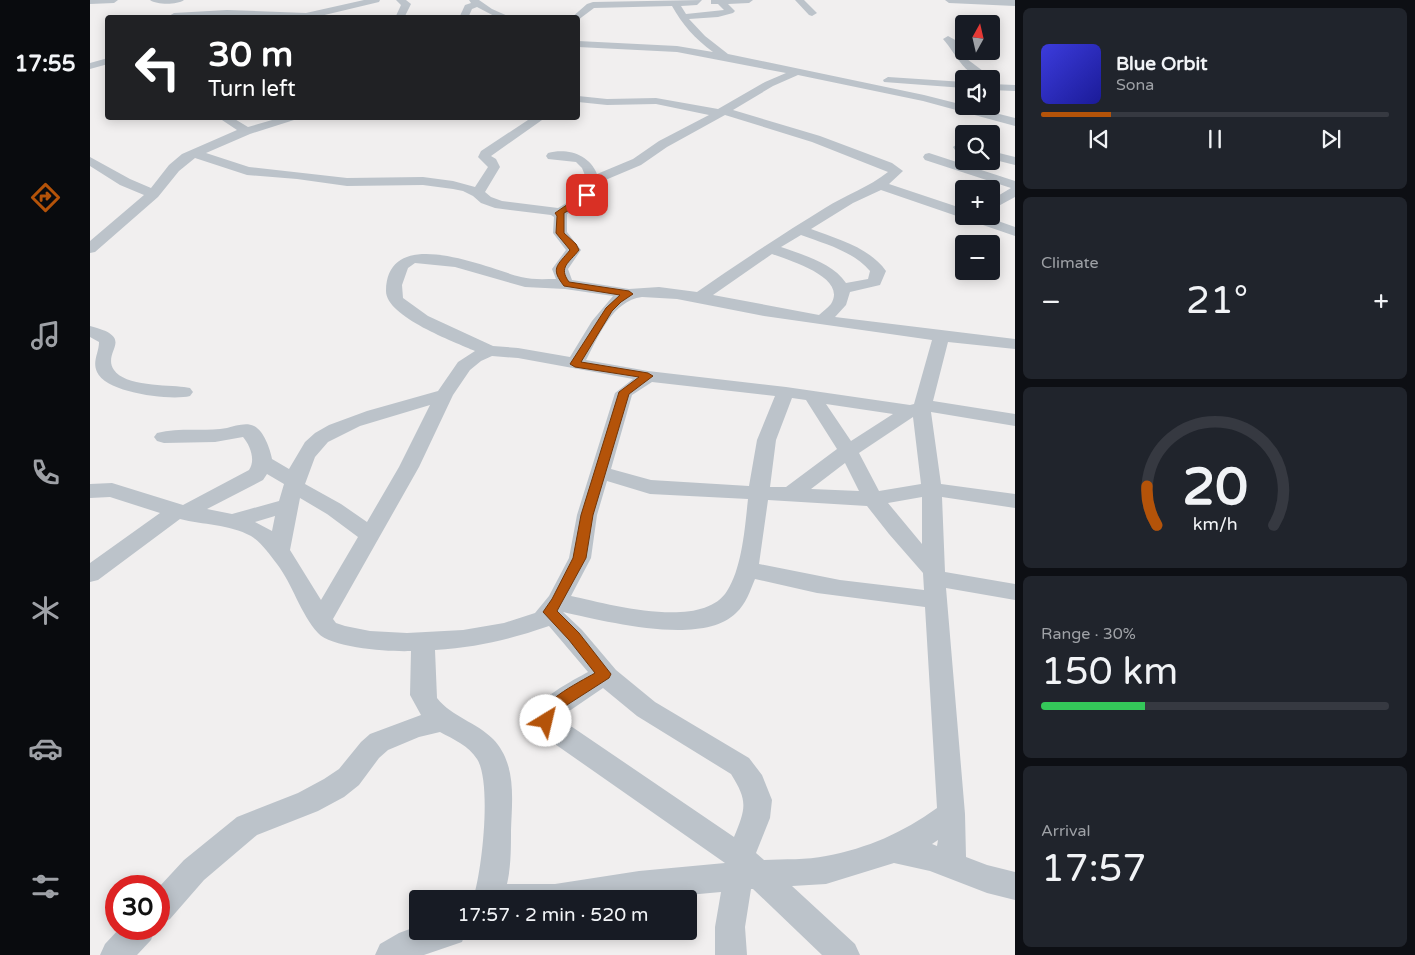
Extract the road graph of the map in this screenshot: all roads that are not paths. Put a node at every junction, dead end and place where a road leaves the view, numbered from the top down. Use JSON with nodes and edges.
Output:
{"nodes":[{"id":1,"x":114,"y":0,"type":"edge"},
{"id":2,"x":154,"y":0,"type":"edge"},
{"id":3,"x":181,"y":0,"type":"edge"},
{"id":4,"x":376,"y":0,"type":"edge"},
{"id":5,"x":400,"y":0,"type":"edge"},
{"id":6,"x":749,"y":0,"type":"edge"},
{"id":7,"x":798,"y":0,"type":"edge"},
{"id":8,"x":948,"y":0,"type":"edge"},
{"id":9,"x":698,"y":1,"type":"edge"},
{"id":10,"x":90,"y":2,"type":"edge"},
{"id":11,"x":475,"y":2,"type":"edge"},
{"id":12,"x":624,"y":2,"type":"edge"},
{"id":13,"x":721,"y":2,"type":"junction"},
{"id":14,"x":1010,"y":2,"type":"edge"},
{"id":15,"x":272,"y":4,"type":"dead end"},
{"id":16,"x":676,"y":4,"type":"junction"},
{"id":17,"x":335,"y":10,"type":"junction"},
{"id":18,"x":812,"y":14,"type":"dead end"},
{"id":19,"x":175,"y":15,"type":"edge"},
{"id":20,"x":195,"y":15,"type":"edge"},
{"id":21,"x":247,"y":15,"type":"edge"},
{"id":22,"x":264,"y":15,"type":"edge"},
{"id":23,"x":311,"y":15,"type":"edge"},
{"id":24,"x":344,"y":15,"type":"edge"},
{"id":25,"x":400,"y":15,"type":"edge"},
{"id":26,"x":464,"y":15,"type":"edge"},
{"id":27,"x":500,"y":15,"type":"edge"},
{"id":28,"x":579,"y":15,"type":"edge"},
{"id":29,"x":682,"y":16,"type":"junction"},
{"id":30,"x":948,"y":39,"type":"dead end"},
{"id":31,"x":580,"y":44,"type":"edge"},
{"id":32,"x":731,"y":58,"type":"junction"},
{"id":33,"x":105,"y":62,"type":"edge"},
{"id":34,"x":90,"y":66,"type":"edge"},
{"id":35,"x":974,"y":70,"type":"edge"},
{"id":36,"x":794,"y":73,"type":"junction"},
{"id":37,"x":828,"y":80,"type":"junction"},
{"id":38,"x":955,"y":84,"type":"edge"},
{"id":39,"x":1000,"y":86,"type":"edge"},
{"id":40,"x":1015,"y":88,"type":"edge"},
{"id":41,"x":580,"y":100,"type":"edge"},
{"id":42,"x":955,"y":105,"type":"edge"},
{"id":43,"x":721,"y":112,"type":"junction"},
{"id":44,"x":993,"y":115,"type":"edge"},
{"id":45,"x":229,"y":120,"type":"edge"},
{"id":46,"x":283,"y":120,"type":"edge"},
{"id":47,"x":535,"y":120,"type":"edge"},
{"id":48,"x":1015,"y":122,"type":"edge"},
{"id":49,"x":246,"y":131,"type":"junction"},
{"id":50,"x":192,"y":153,"type":"junction"},
{"id":51,"x":552,"y":156,"type":"dead end"},
{"id":52,"x":1000,"y":157,"type":"edge"},
{"id":53,"x":929,"y":158,"type":"dead end"},
{"id":54,"x":90,"y":161,"type":"edge"},
{"id":55,"x":1015,"y":161,"type":"edge"},
{"id":56,"x":593,"y":181,"type":"junction"},
{"id":57,"x":880,"y":185,"type":"junction"},
{"id":58,"x":1015,"y":185,"type":"edge"},
{"id":59,"x":1015,"y":191,"type":"edge"},
{"id":60,"x":478,"y":193,"type":"junction"},
{"id":61,"x":153,"y":194,"type":"junction"},
{"id":62,"x":1000,"y":200,"type":"edge"},
{"id":63,"x":955,"y":211,"type":"edge"},
{"id":64,"x":559,"y":213,"type":"junction"},
{"id":65,"x":995,"y":225,"type":"edge"},
{"id":66,"x":800,"y":230,"type":"junction"},
{"id":67,"x":1015,"y":232,"type":"edge"},
{"id":68,"x":770,"y":248,"type":"junction"},
{"id":69,"x":90,"y":249,"type":"edge"},
{"id":70,"x":567,"y":284,"type":"junction"},
{"id":71,"x":842,"y":288,"type":"junction"},
{"id":72,"x":629,"y":294,"type":"junction"},
{"id":73,"x":699,"y":298,"type":"junction"},
{"id":74,"x":824,"y":319,"type":"junction"},
{"id":75,"x":90,"y":331,"type":"edge"},
{"id":76,"x":941,"y":337,"type":"junction"},
{"id":77,"x":1015,"y":344,"type":"edge"},
{"id":78,"x":490,"y":351,"type":"junction"},
{"id":79,"x":575,"y":364,"type":"junction"},
{"id":80,"x":648,"y":376,"type":"junction"},
{"id":81,"x":184,"y":392,"type":"dead end"},
{"id":82,"x":786,"y":392,"type":"junction"},
{"id":83,"x":444,"y":395,"type":"junction"},
{"id":84,"x":812,"y":396,"type":"junction"},
{"id":85,"x":918,"y":408,"type":"junction"},
{"id":86,"x":1015,"y":420,"type":"edge"},
{"id":87,"x":164,"y":436,"type":"dead end"},
{"id":88,"x":848,"y":451,"type":"junction"},
{"id":89,"x":263,"y":463,"type":"junction"},
{"id":90,"x":600,"y":472,"type":"junction"},
{"id":91,"x":295,"y":484,"type":"junction"},
{"id":92,"x":932,"y":489,"type":"junction"},
{"id":93,"x":90,"y":491,"type":"edge"},
{"id":94,"x":759,"y":492,"type":"junction"},
{"id":95,"x":792,"y":493,"type":"junction"},
{"id":96,"x":873,"y":499,"type":"junction"},
{"id":97,"x":1015,"y":501,"type":"edge"},
{"id":98,"x":288,"y":506,"type":"junction"},
{"id":99,"x":180,"y":512,"type":"junction"},
{"id":100,"x":231,"y":522,"type":"junction"},
{"id":101,"x":370,"y":535,"type":"junction"},
{"id":102,"x":279,"y":552,"type":"junction"},
{"id":103,"x":746,"y":569,"type":"junction"},
{"id":104,"x":90,"y":574,"type":"edge"},
{"id":105,"x":935,"y":583,"type":"junction"},
{"id":106,"x":1015,"y":592,"type":"edge"},
{"id":107,"x":553,"y":607,"type":"junction"},
{"id":108,"x":320,"y":620,"type":"junction"},
{"id":109,"x":423,"y":641,"type":"junction"},
{"id":110,"x":604,"y":674,"type":"junction"},
{"id":111,"x":442,"y":721,"type":"junction"},
{"id":112,"x":951,"y":814,"type":"junction"},
{"id":113,"x":894,"y":850,"type":"junction"},
{"id":114,"x":951,"y":864,"type":"junction"},
{"id":115,"x":746,"y":869,"type":"junction"},
{"id":116,"x":1015,"y":886,"type":"edge"},
{"id":117,"x":170,"y":897,"type":"edge"},
{"id":118,"x":130,"y":940,"type":"edge"},
{"id":119,"x":423,"y":940,"type":"edge"},
{"id":120,"x":116,"y":955,"type":"edge"},
{"id":121,"x":391,"y":955,"type":"edge"},
{"id":122,"x":731,"y":955,"type":"edge"},
{"id":123,"x":844,"y":955,"type":"edge"}],
"edges":[{"from":1,"to":10,"type":"street"},
{"from":2,"to":3,"type":"street"},
{"from":3,"to":19,"type":"street"},
{"from":4,"to":17,"type":"street"},
{"from":5,"to":25,"type":"street"},
{"from":6,"to":13,"type":"street"},
{"from":7,"to":18,"type":"street"},
{"from":8,"to":14,"type":"street"},
{"from":9,"to":13,"type":"street"},
{"from":9,"to":16,"type":"street"},
{"from":11,"to":26,"type":"street"},
{"from":11,"to":27,"type":"street"},
{"from":12,"to":16,"type":"street"},
{"from":12,"to":28,"type":"street"},
{"from":13,"to":29,"type":"street"},
{"from":15,"to":22,"type":"street"},
{"from":16,"to":29,"type":"street"},
{"from":17,"to":23,"type":"street"},
{"from":17,"to":24,"type":"street"},
{"from":20,"to":21,"type":"street"},
{"from":29,"to":32,"type":"street"},
{"from":30,"to":35,"type":"street"},
{"from":31,"to":32,"type":"street"},
{"from":32,"to":36,"type":"street"},
{"from":33,"to":34,"type":"street"},
{"from":36,"to":37,"type":"street"},
{"from":36,"to":43,"type":"street"},
{"from":37,"to":38,"type":"street"},
{"from":37,"to":42,"type":"street"},
{"from":39,"to":40,"type":"street"},
{"from":41,"to":43,"type":"street"},
{"from":43,"to":56,"type":"street"},
{"from":43,"to":57,"type":"street"},
{"from":44,"to":48,"type":"street"},
{"from":45,"to":49,"type":"street"},
{"from":46,"to":49,"type":"street"},
{"from":47,"to":60,"type":"street"},
{"from":49,"to":50,"type":"street"},
{"from":50,"to":60,"type":"street"},
{"from":50,"to":61,"type":"street"},
{"from":51,"to":56,"type":"street"},
{"from":52,"to":55,"type":"street"},
{"from":53,"to":58,"type":"street"},
{"from":54,"to":61,"type":"street"},
{"from":56,"to":64,"type":"street"},
{"from":57,"to":63,"type":"street"},
{"from":57,"to":66,"type":"street"},
{"from":59,"to":62,"type":"street"},
{"from":60,"to":64,"type":"street"},
{"from":61,"to":69,"type":"street"},
{"from":64,"to":70,"type":"street"},
{"from":65,"to":67,"type":"street"},
{"from":66,"to":68,"type":"street"},
{"from":66,"to":71,"type":"street"},
{"from":68,"to":71,"type":"street"},
{"from":68,"to":73,"type":"street"},
{"from":70,"to":72,"type":"street"},
{"from":70,"to":78,"type":"street"},
{"from":71,"to":74,"type":"street"},
{"from":72,"to":73,"type":"street"},
{"from":72,"to":79,"type":"street"},
{"from":73,"to":74,"type":"street"},
{"from":74,"to":76,"type":"street"},
{"from":75,"to":81,"type":"street"},
{"from":76,"to":77,"type":"street"},
{"from":76,"to":85,"type":"street"},
{"from":78,"to":79,"type":"street"},
{"from":78,"to":83,"type":"street"},
{"from":79,"to":80,"type":"street"},
{"from":80,"to":82,"type":"street"},
{"from":80,"to":90,"type":"street"},
{"from":82,"to":84,"type":"street"},
{"from":82,"to":94,"type":"street"},
{"from":83,"to":91,"type":"street"},
{"from":83,"to":101,"type":"street"},
{"from":84,"to":85,"type":"street"},
{"from":84,"to":88,"type":"street"},
{"from":85,"to":86,"type":"street"},
{"from":85,"to":88,"type":"street"},
{"from":85,"to":92,"type":"street"},
{"from":87,"to":89,"type":"street"},
{"from":88,"to":95,"type":"street"},
{"from":88,"to":96,"type":"street"},
{"from":89,"to":91,"type":"street"},
{"from":89,"to":99,"type":"street"},
{"from":90,"to":94,"type":"street"},
{"from":90,"to":107,"type":"street"},
{"from":91,"to":98,"type":"street"},
{"from":91,"to":101,"type":"street"},
{"from":92,"to":96,"type":"street"},
{"from":92,"to":97,"type":"street"},
{"from":92,"to":105,"type":"street"},
{"from":93,"to":99,"type":"street"},
{"from":94,"to":95,"type":"street"},
{"from":94,"to":103,"type":"street"},
{"from":95,"to":96,"type":"street"},
{"from":96,"to":105,"type":"street"},
{"from":98,"to":100,"type":"street"},
{"from":98,"to":102,"type":"street"},
{"from":99,"to":100,"type":"street"},
{"from":99,"to":104,"type":"street"},
{"from":100,"to":102,"type":"street"},
{"from":101,"to":108,"type":"street"},
{"from":102,"to":108,"type":"street"},
{"from":103,"to":105,"type":"street"},
{"from":103,"to":107,"type":"street"},
{"from":105,"to":106,"type":"street"},
{"from":105,"to":112,"type":"street"},
{"from":107,"to":109,"type":"street"},
{"from":107,"to":110,"type":"street"},
{"from":108,"to":109,"type":"street"},
{"from":109,"to":111,"type":"street"},
{"from":110,"to":115,"type":"street"},
{"from":110,"to":115,"type":"street"},
{"from":111,"to":115,"type":"street"},
{"from":111,"to":117,"type":"street"},
{"from":112,"to":113,"type":"street"},
{"from":112,"to":114,"type":"street"},
{"from":113,"to":114,"type":"street"},
{"from":113,"to":115,"type":"street"},
{"from":114,"to":116,"type":"street"},
{"from":115,"to":122,"type":"street"},
{"from":115,"to":123,"type":"street"},
{"from":118,"to":120,"type":"street"},
{"from":119,"to":121,"type":"street"}]}
